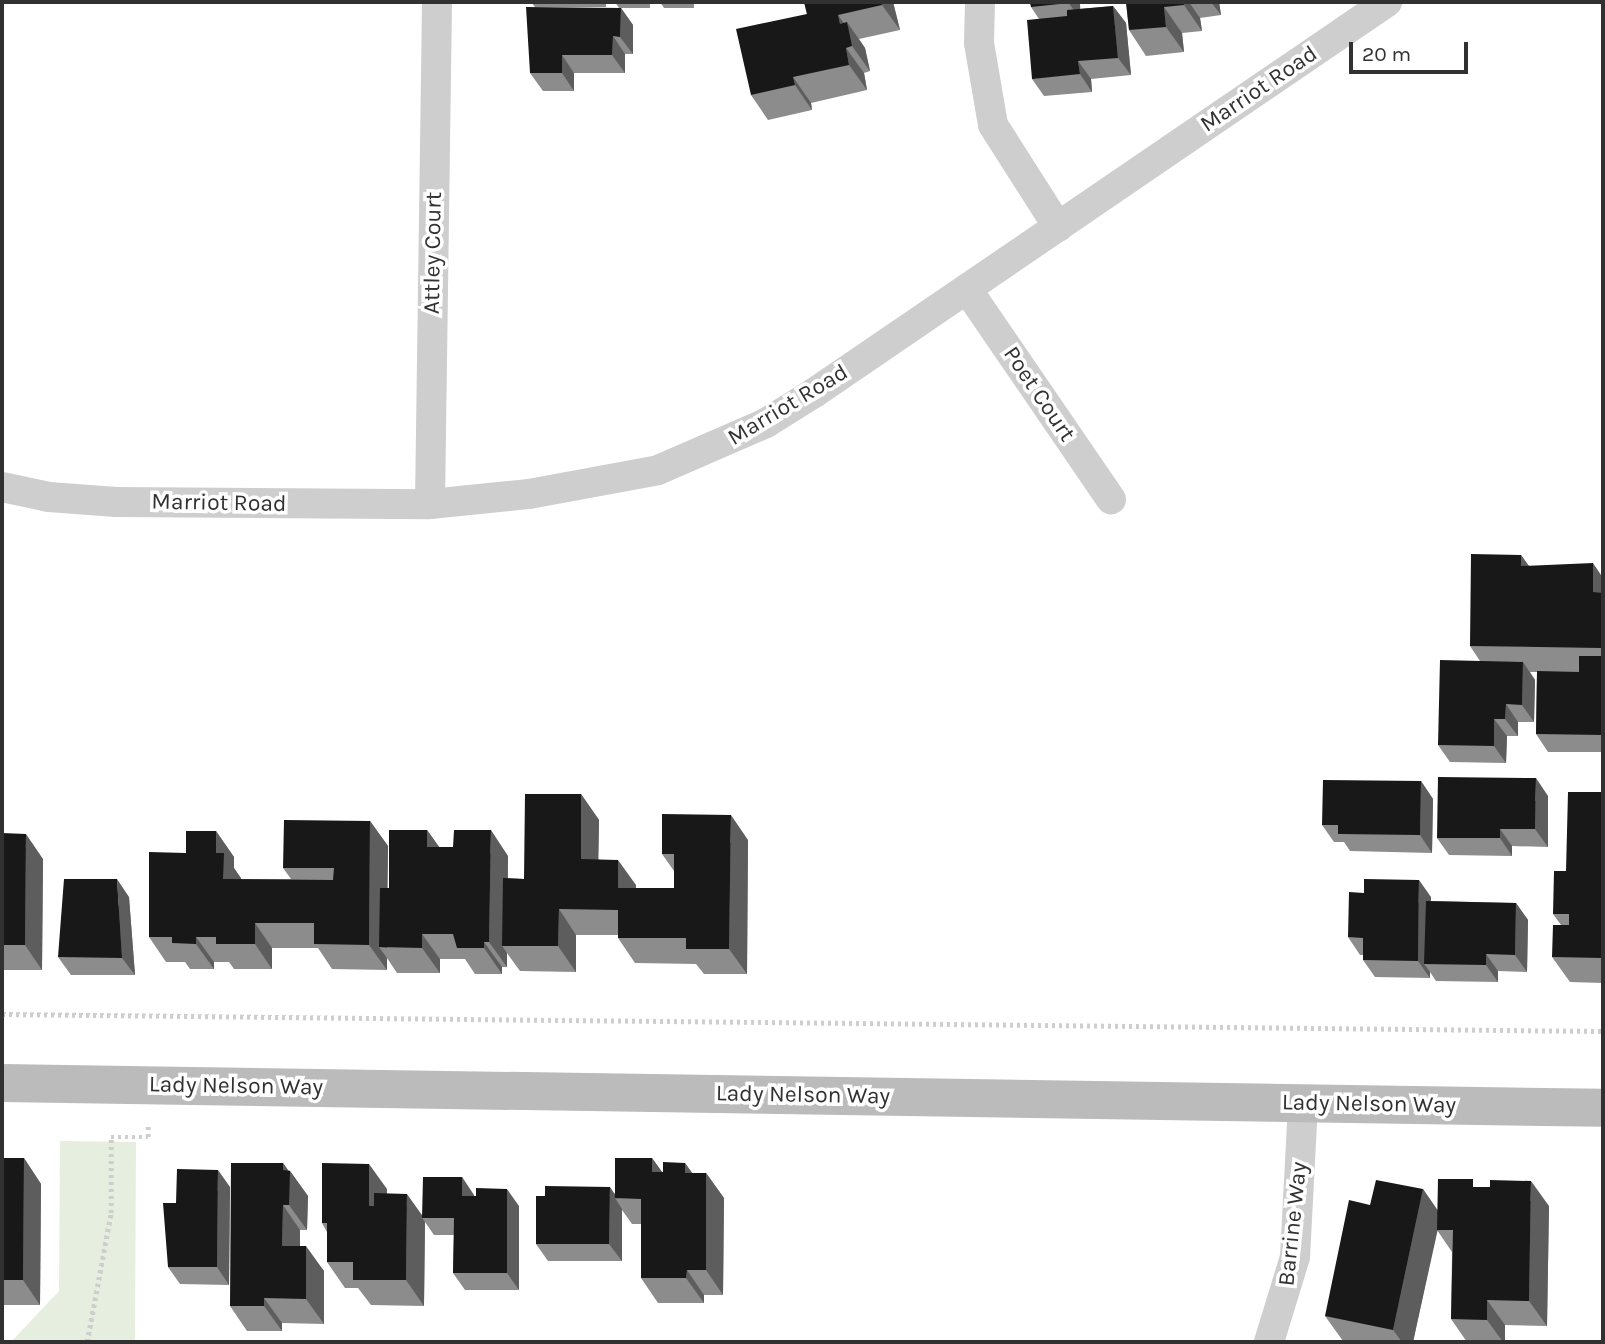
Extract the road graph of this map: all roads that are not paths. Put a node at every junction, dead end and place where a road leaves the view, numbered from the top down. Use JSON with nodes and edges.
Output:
{"nodes":[{"id":1,"x":437,"y":2,"type":"edge"},
{"id":2,"x":980,"y":2,"type":"edge"},
{"id":3,"x":1387,"y":2,"type":"edge"},
{"id":4,"x":1058,"y":227,"type":"junction"},
{"id":5,"x":967,"y":289,"type":"junction"},
{"id":6,"x":2,"y":487,"type":"edge"},
{"id":7,"x":1111,"y":499,"type":"dead end"},
{"id":8,"x":430,"y":504,"type":"junction"},
{"id":9,"x":2,"y":1083,"type":"edge"},
{"id":10,"x":1303,"y":1103,"type":"junction"},
{"id":11,"x":1603,"y":1108,"type":"edge"},
{"id":12,"x":1269,"y":1342,"type":"edge"}],
"edges":[{"from":1,"to":8,"type":"street","name":"Attley Court"},
{"from":2,"to":4,"type":"street"},
{"from":3,"to":4,"type":"street","name":"Marriot Road"},
{"from":4,"to":5,"type":"street","name":"Marriot Road"},
{"from":5,"to":7,"type":"street","name":"Poet Court"},
{"from":5,"to":8,"type":"street","name":"Marriot Road"},
{"from":6,"to":8,"type":"street","name":"Marriot Road"},
{"from":9,"to":10,"type":"street","name":"Lady Nelson Way"},
{"from":10,"to":11,"type":"street","name":"Lady Nelson Way"},
{"from":10,"to":12,"type":"street","name":"Barrine Way"}]}
